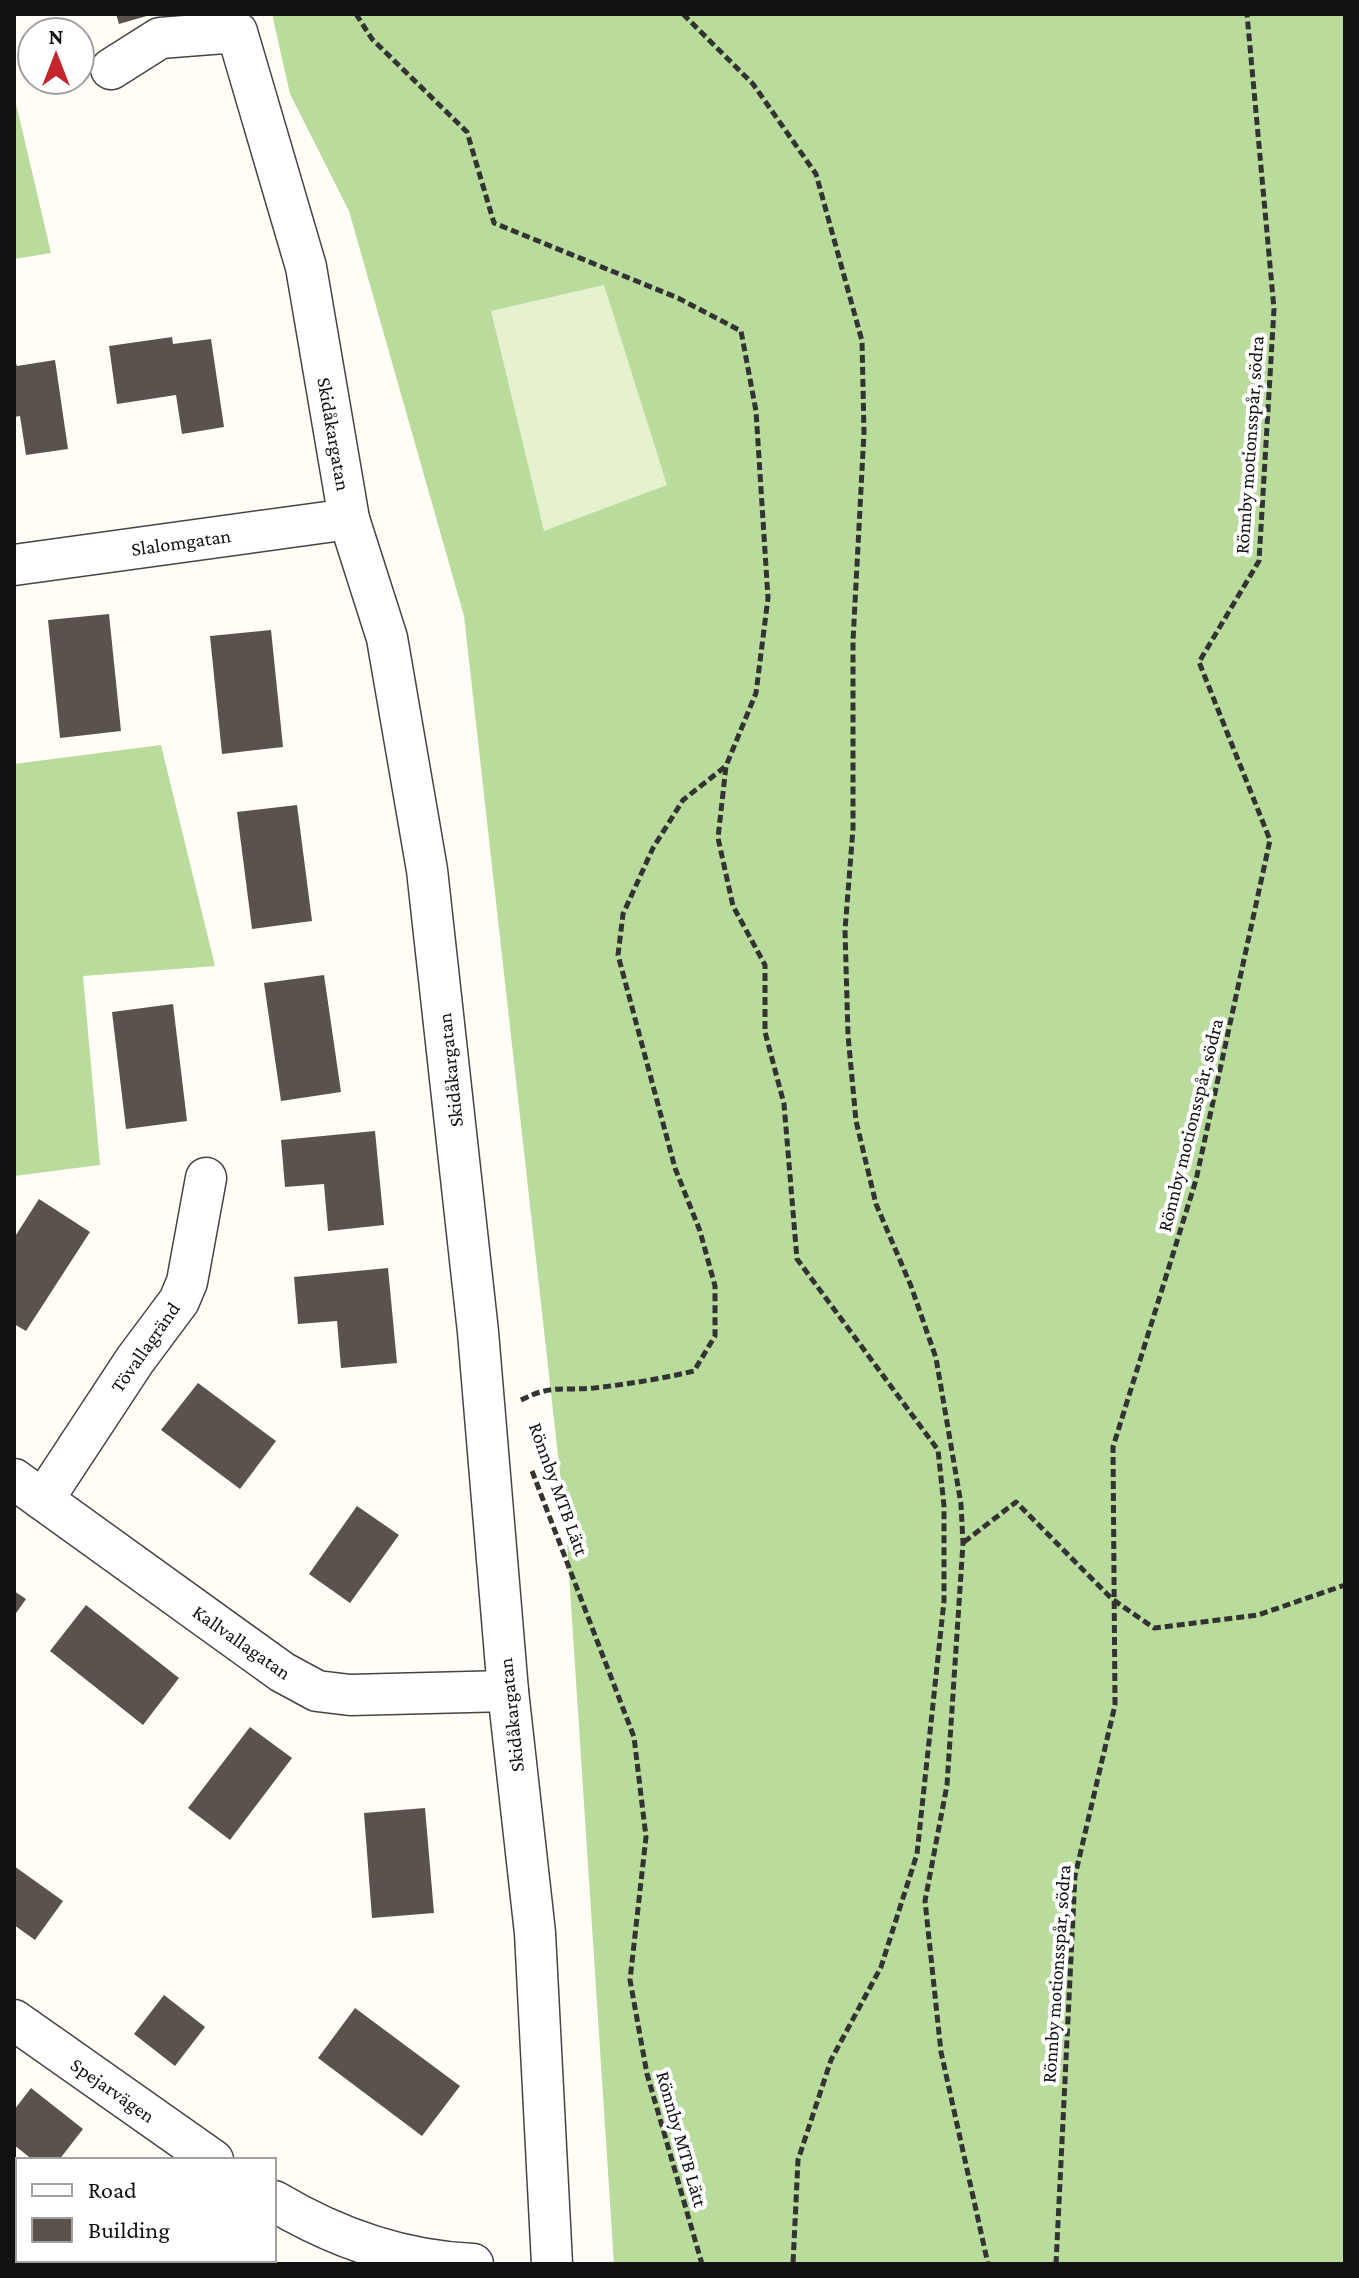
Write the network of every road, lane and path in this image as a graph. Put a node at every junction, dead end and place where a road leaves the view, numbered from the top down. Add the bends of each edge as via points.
1 (356, 14) edge
2 (683, 14) edge
3 (1247, 14) edge
4 (111, 69) dead end
5 (349, 519) junction
6 (14, 565) edge
7 (726, 766) junction
8 (206, 1178) dead end
9 (515, 1403) dead end
10 (527, 1460) dead end
11 (28, 1489) edge
12 (963, 1543) junction
13 (1345, 1585) edge
14 (1112, 1599) junction
15 (508, 1691) junction
16 (14, 2020) edge
17 (210, 2158) edge
18 (276, 2202) edge
19 (473, 2264) edge
20 (552, 2264) edge
21 (702, 2264) edge
22 (793, 2264) edge
23 (988, 2264) edge
24 (1056, 2264) edge

1 - 7 path via 372,39 467,132 494,223 666,292 741,331 756,411 768,598 756,693
2 - 12 path via 753,84 816,174 862,341 853,829 845,930 848,1035 856,1121 876,1204 936,1358
3 - 14 path, Rönnby motionsspår, södra via 1274,309 1259,561 1199,662 1270,840 1196,1180 1113,1447
4 - 5 street, Skidåkargatan via 160,38 237,32 306,267
5 - 6 street, Slalomgatan
5 - 15 street, Skidåkargatan via 387,638 427,870 478,1332
7 - 9 path, Rönnby MTB Lätt via 683,800 653,848 623,914 618,955 675,1168 715,1286 715,1336 694,1371 651,1382 544,1389
7 - 22 path via 718,838 733,906 765,965 765,1032 784,1104 797,1259 938,1450 944,1506 944,1601 917,1854 881,1967 831,2060 798,2160
8 - 11 street, Tövallagränd via 179,1301
10 - 21 path, Rönnby MTB Lätt via 634,1737 646,1837 630,1980 647,2074
11 - 15 street, Kallvallagatan via 282,1672 317,1691
12 - 14 path via 1016,1502
12 - 23 path via 947,1785 925,1901 941,2052
13 - 14 path via 1258,1615 1154,1628
14 - 24 path, Rönnby motionsspår, södra via 1115,1705 1075,1876
15 - 20 street, Skidåkargatan via 535,1933
16 - 17 street, Spejarvägen
18 - 19 street via 354,2243

